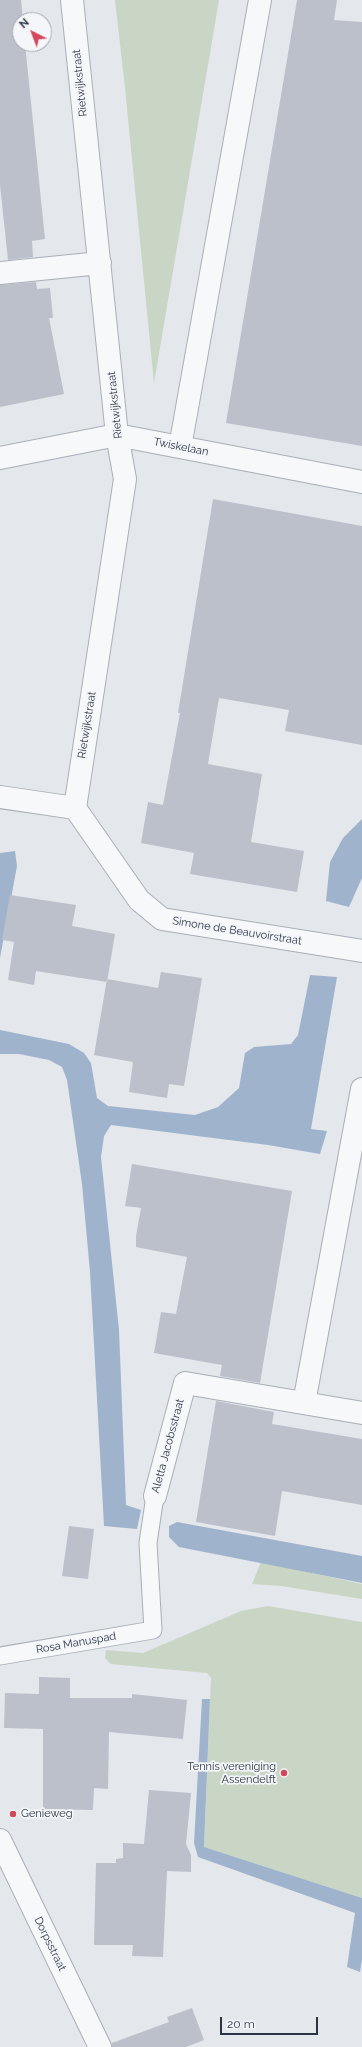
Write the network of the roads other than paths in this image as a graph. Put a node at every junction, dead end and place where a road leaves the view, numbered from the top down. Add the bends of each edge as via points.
1 (72, 0) edge
2 (260, 0) edge
3 (100, 263) junction
4 (0, 273) edge
5 (117, 435) junction
6 (180, 447) junction
7 (0, 458) edge
8 (362, 482) edge
9 (0, 797) edge
10 (75, 808) junction
11 (362, 951) edge
12 (361, 1099) edge
13 (304, 1403) junction
14 (362, 1413) edge
15 (155, 1496) joint
16 (153, 1630) joint
17 (0, 1656) edge
18 (0, 1840) edge
19 (100, 2047) edge

1 - 3 street, Rietwijkstraat
2 - 6 street
3 - 4 street
3 - 5 street, Rietwijkstraat
5 - 6 street, Twiskelaan
5 - 7 street, Twiskelaan
5 - 10 street, Rietwijkstraat via 125,479
6 - 8 street, Twiskelaan
9 - 10 street
10 - 11 street, Simone de Beauvoirstraat via 139,900 162,919
12 - 13 street
13 - 14 street, Aletta Jacobsstraat
13 - 15 street, Aletta Jacobsstraat via 185,1383
15 - 16 lane, Aletta Jacobsstraat via 148,1543
16 - 17 lane, Rosa Manuspad
18 - 19 street, Dorpsstraat

